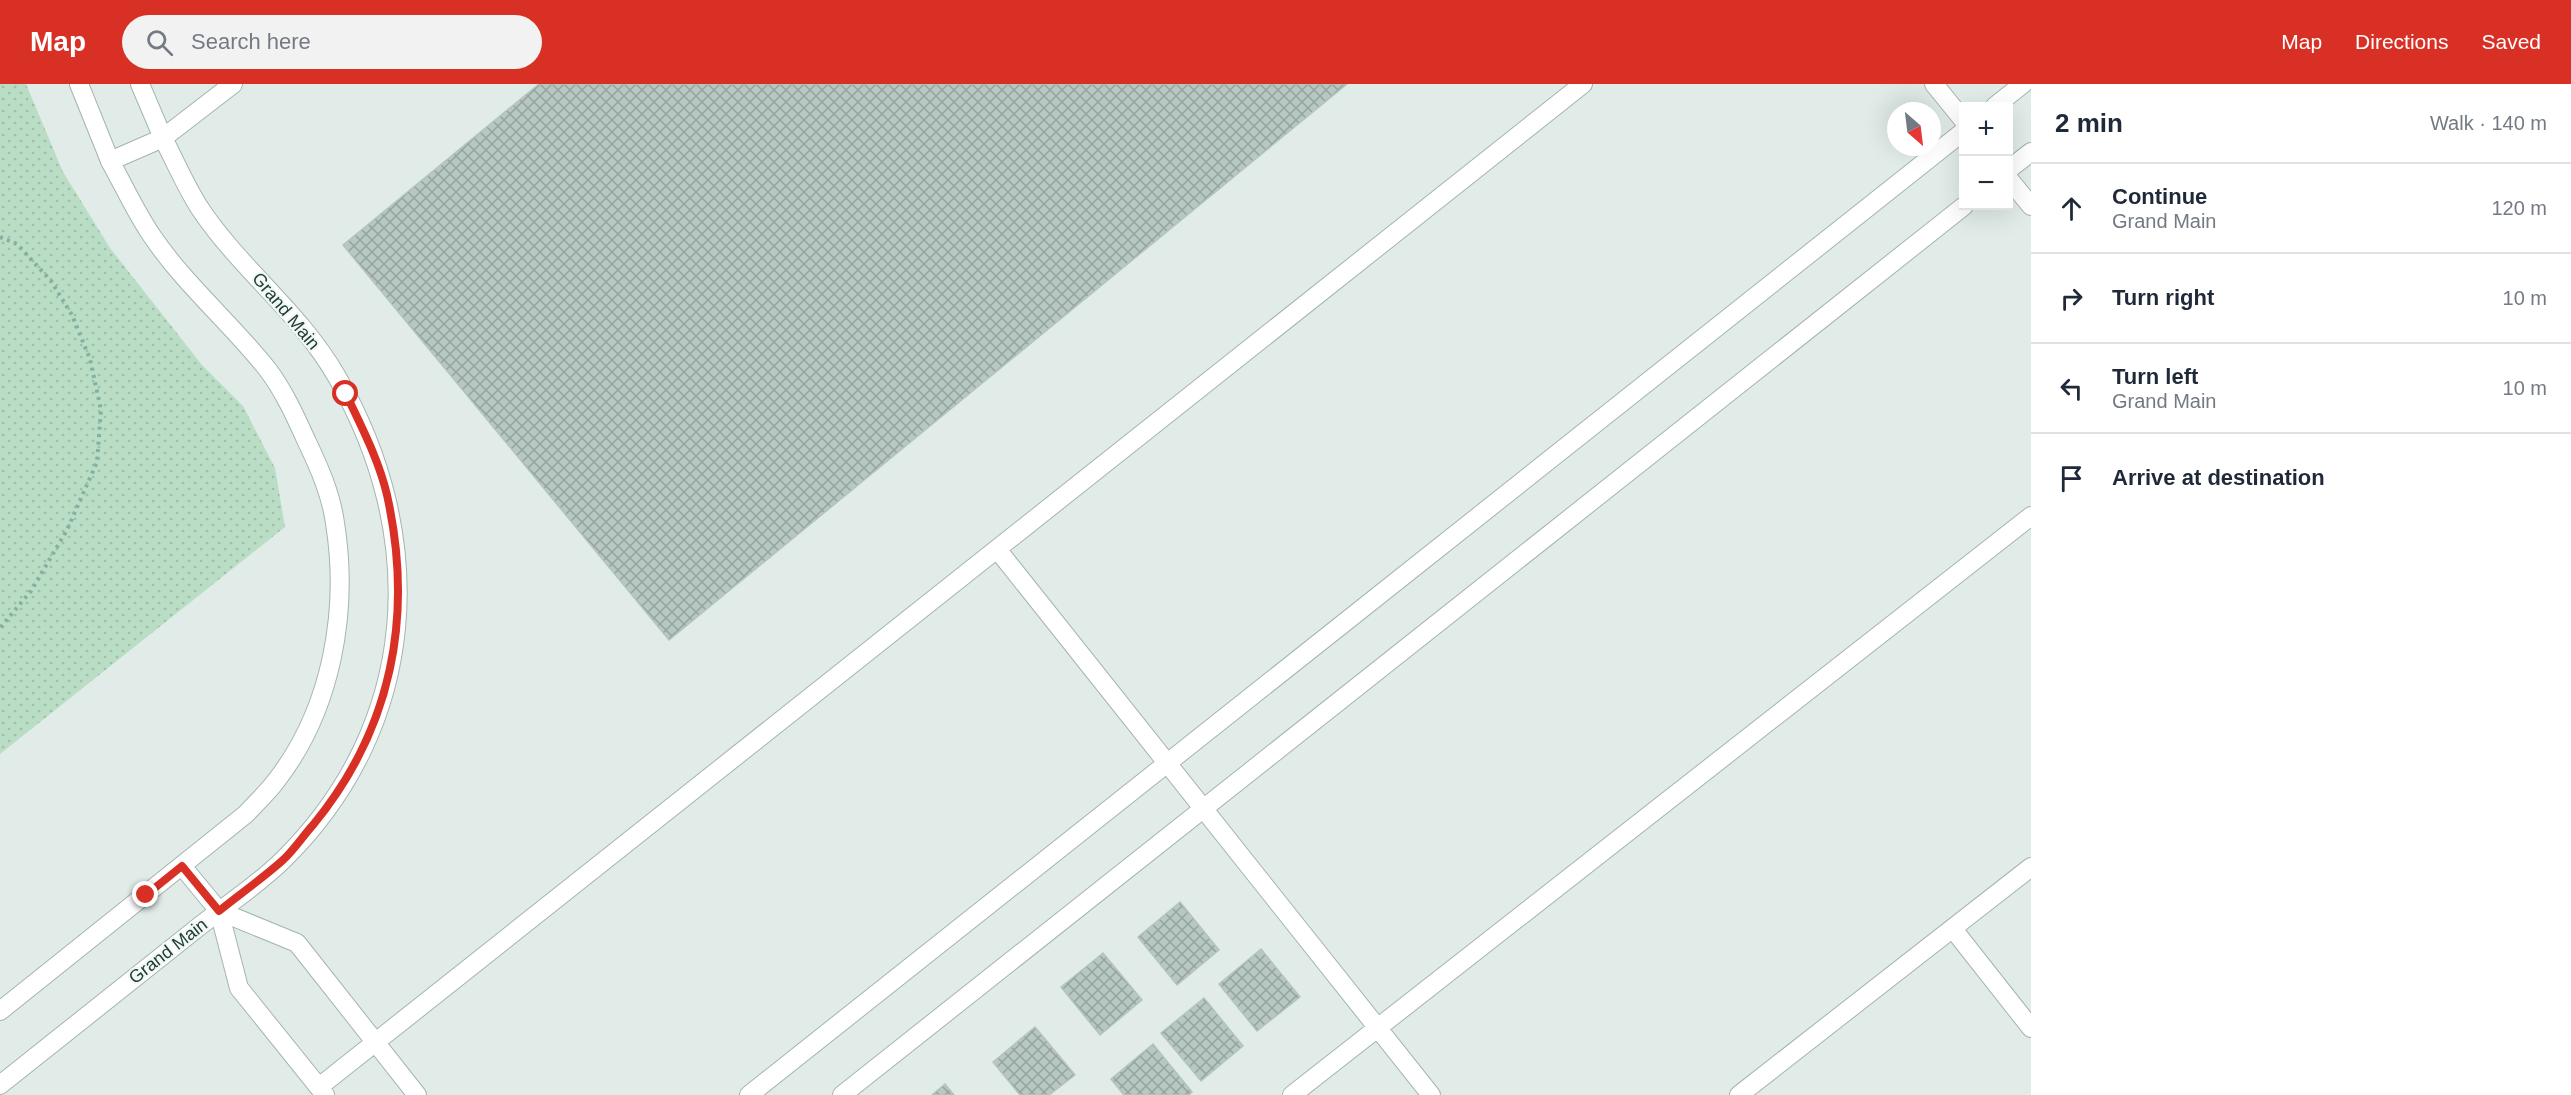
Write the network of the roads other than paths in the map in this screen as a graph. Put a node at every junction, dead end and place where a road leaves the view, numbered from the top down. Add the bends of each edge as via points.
1 (79, 84) edge
2 (140, 84) edge
3 (233, 84) edge
4 (1583, 84) edge
5 (1934, 84) edge
6 (2022, 84) edge
7 (2000, 102) edge
8 (1959, 115) edge
9 (1959, 136) edge
10 (163, 138) junction
11 (2031, 152) edge
12 (110, 161) junction
13 (2013, 166) edge
14 (2013, 184) edge
15 (2031, 206) edge
16 (1959, 210) edge
17 (2031, 516) edge
18 (997, 549) junction
19 (1167, 763) junction
20 (1204, 808) junction
21 (182, 866) junction
22 (2031, 867) edge
23 (219, 911) junction
24 (1953, 929) junction
25 (0, 1011) edge
26 (1378, 1028) junction
27 (2031, 1028) edge
28 (375, 1042) junction
29 (0, 1084) edge
30 (322, 1091) edge
31 (1752, 1091) edge
32 (417, 1095) edge
33 (748, 1095) edge
34 (842, 1095) edge
35 (1293, 1095) edge
36 (1431, 1095) edge

1 - 12 street
2 - 10 street, Grand Main
3 - 10 street
4 - 18 street
5 - 8 street
6 - 7 street
9 - 19 street
10 - 12 street
10 - 23 street, Grand Main via 199,207 305,329 338,378 370,443 387,494 397,559 398,617 390,678 369,737 333,801 284,859
11 - 13 street
12 - 21 street via 152,236 268,371 296,418 322,475 335,521 340,571 338,622 329,675 305,734 277,780 246,814
14 - 15 street
16 - 20 street
17 - 26 street
18 - 19 street
18 - 28 street
19 - 20 street
19 - 33 street
20 - 26 street
20 - 34 street
21 - 23 street
21 - 25 street
22 - 24 street
23 - 28 street via 297,943
23 - 29 street, Grand Main
23 - 30 street via 239,988
24 - 27 street
24 - 31 street
26 - 35 street
26 - 36 street
28 - 30 street
28 - 32 street

